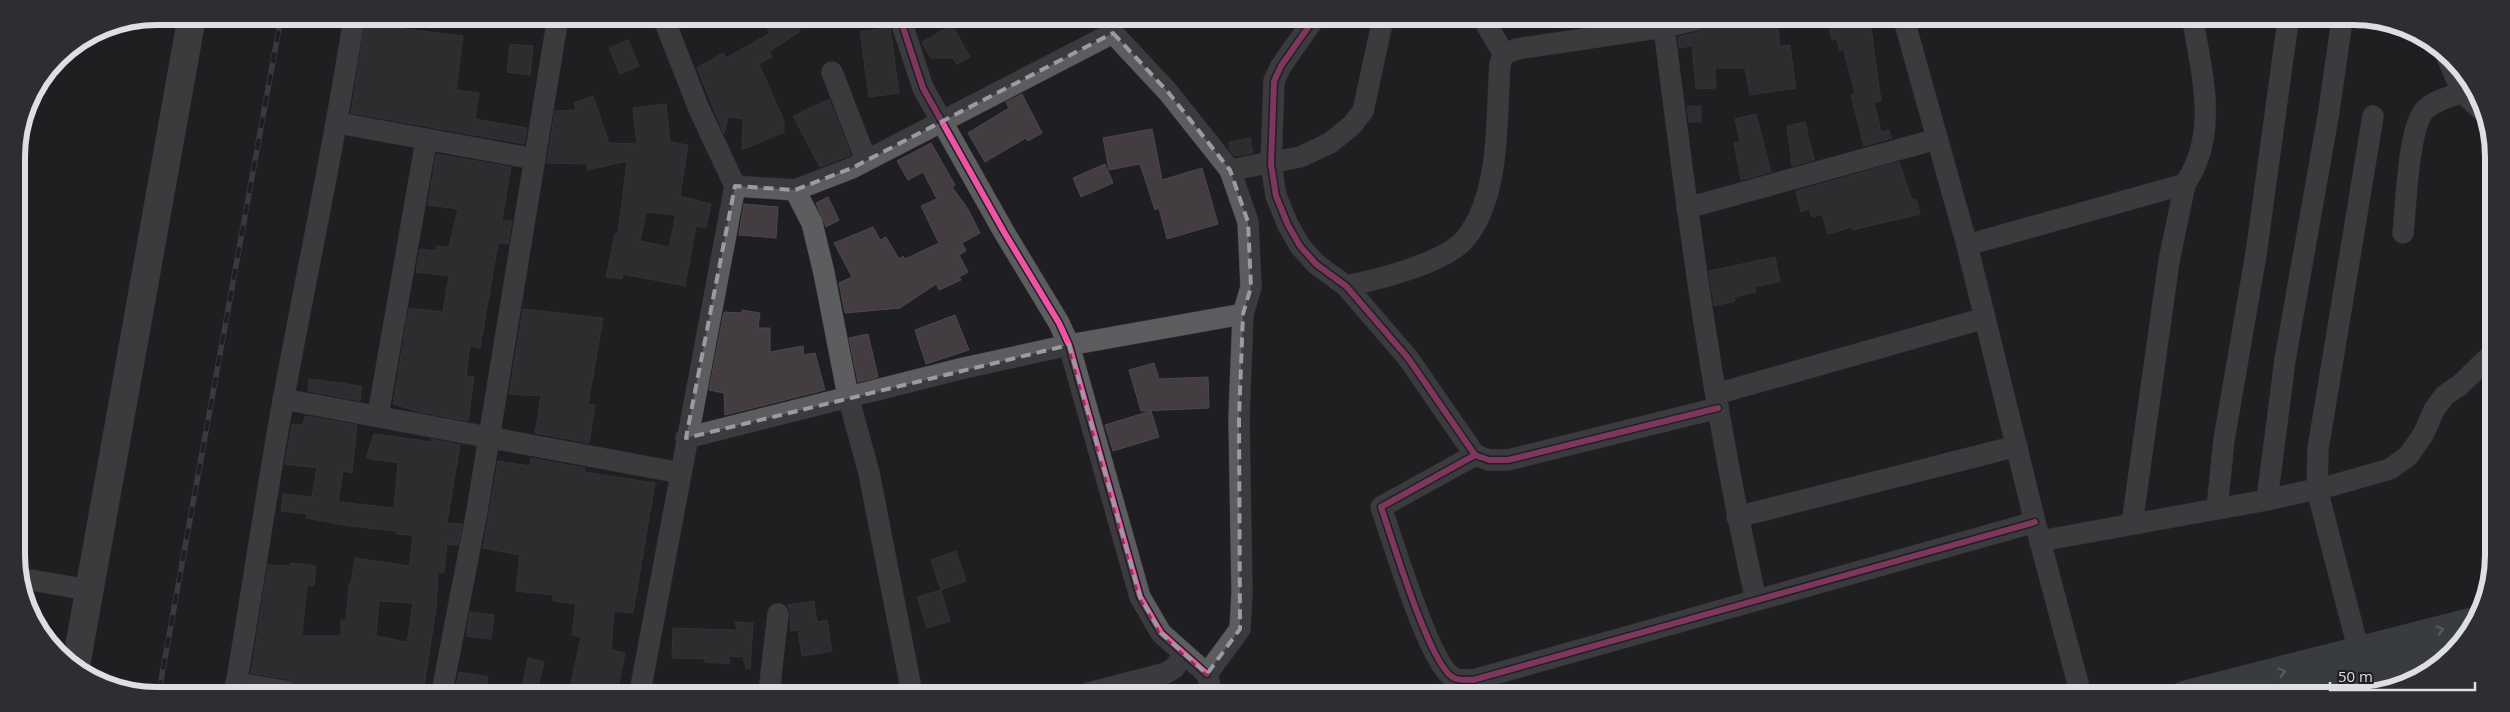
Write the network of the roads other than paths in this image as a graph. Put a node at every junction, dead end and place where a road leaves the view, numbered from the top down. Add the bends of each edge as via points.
1 (190, 25) edge
2 (353, 25) edge
3 (557, 25) edge
4 (666, 25) edge
5 (902, 25) edge
6 (1310, 25) edge
7 (1382, 25) edge
8 (1487, 25) edge
9 (1673, 25) edge
10 (1905, 25) edge
11 (2194, 25) edge
12 (2287, 25) edge
13 (2341, 25) edge
14 (1110, 26) edge
15 (1664, 27) junction
16 (1504, 54) junction
17 (832, 72) dead end
18 (2453, 72) edge
19 (2462, 92) junction
20 (2472, 102) edge
21 (2373, 116) dead end
22 (943, 121) junction
23 (338, 123) junction
24 (1937, 139) junction
25 (426, 141) junction
26 (535, 159) junction
27 (866, 160) junction
28 (1271, 164) junction
29 (1230, 170) junction
30 (2184, 184) junction
31 (735, 186) junction
32 (795, 190) junction
33 (1687, 208) junction
34 (2403, 233) dead end
35 (1968, 245) junction
36 (1346, 286) junction
37 (1243, 314) junction
38 (1985, 318) junction
39 (1069, 345) junction
40 (2485, 361) edge
41 (2485, 375) edge
42 (2460, 385) junction
43 (848, 396) junction
44 (283, 399) junction
45 (1717, 401) junction
46 (378, 415) junction
47 (489, 437) junction
48 (686, 438) junction
49 (2017, 446) junction
50 (1475, 454) junction
51 (681, 473) junction
52 (2317, 489) junction
53 (2266, 500) junction
54 (2217, 509) junction
55 (1737, 518) junction
56 (2132, 524) junction
57 (2038, 531) junction
58 (28, 580) edge
59 (89, 590) junction
60 (1756, 600) junction
61 (778, 614) dead end
62 (2466, 623) edge
63 (2358, 652) junction
64 (2440, 654) edge
65 (1184, 655) junction
66 (77, 660) edge
67 (1210, 684) edge
68 (1459, 686) edge
69 (235, 687) edge
70 (443, 687) edge
71 (641, 687) edge
72 (771, 687) edge
73 (911, 687) edge
74 (1112, 687) edge
75 (2079, 687) edge
76 (2225, 687) edge
77 (2312, 687) edge

1 - 59 street
2 - 23 street
3 - 26 street
4 - 31 street via 699,109
5 - 22 street via 922,88
6 - 28 street via 1274,81
7 - 28 street via 1363,111 1352,125 1330,143 1300,157
8 - 16 street
9 - 15 street
10 - 24 street
11 - 30 street via 2206,98 2203,142 2195,169
12 - 54 street via 2256,254 2224,440
13 - 53 street via 2285,360
14 - 22 street
14 - 29 street
15 - 16 street
15 - 33 street
16 - 36 street via 1500,64 1492,173 1482,212 1465,240 1418,266
17 - 27 street
18 - 19 street
19 - 20 street
19 - 34 street via 2437,102 2424,111 2421,118 2411,157
21 - 52 street via 2318,449
22 - 27 street
22 - 39 street
23 - 25 street
23 - 44 street
24 - 33 street
24 - 35 street
25 - 26 street
25 - 46 street
26 - 47 street
27 - 32 street
28 - 29 street
28 - 36 street via 1276,196 1296,239 1316,264
29 - 37 street via 1248,222 1251,287
30 - 35 street
30 - 56 street via 2169,261
31 - 32 street
31 - 48 street
32 - 43 street via 812,223
33 - 45 street
35 - 38 street
36 - 50 street via 1408,358
37 - 39 street
37 - 67 street via 1239,418 1240,629
38 - 45 street
38 - 49 street
39 - 43 street
39 - 65 street via 1140,597 1161,633
40 - 42 street
41 - 42 street
42 - 52 street via 2434,410 2423,435 2408,456 2390,469
43 - 48 street
43 - 73 street via 869,474
44 - 46 street
44 - 69 street
45 - 50 street via 1508,460 1489,460
45 - 55 street
46 - 47 street
47 - 51 street
47 - 70 street
48 - 51 street
49 - 55 street
49 - 57 street
50 - 68 street via 1381,507 1430,646 1442,668
51 - 71 street
52 - 53 street
52 - 63 street
53 - 54 street
54 - 56 street
55 - 60 street
56 - 57 street
57 - 60 street
57 - 75 street
58 - 59 street
59 - 66 street
60 - 68 street
61 - 72 street
63 -> 62 main road
76 -> 63 main road
64 - 77 main road
65 - 67 street
65 - 74 street via 1166,673

